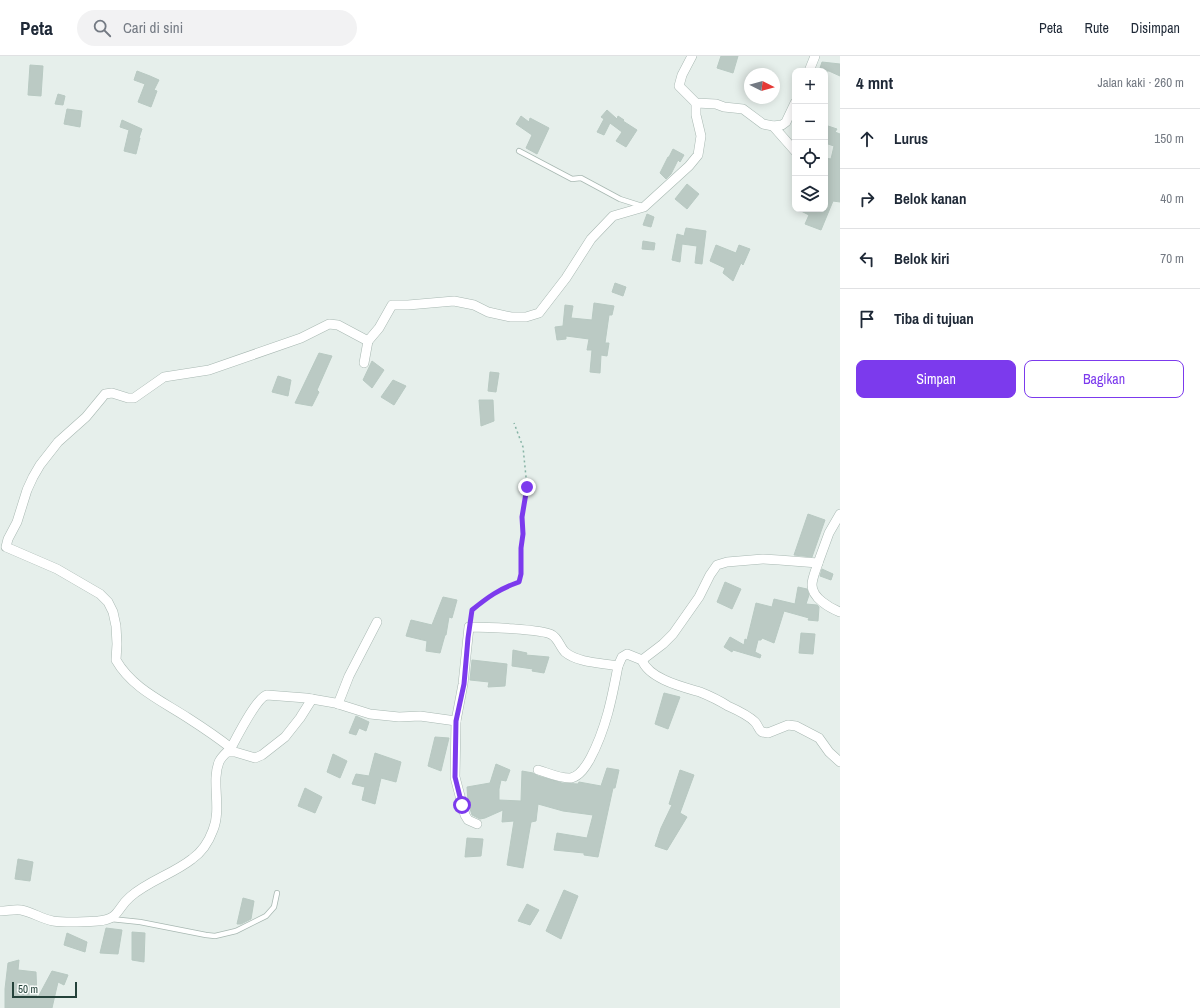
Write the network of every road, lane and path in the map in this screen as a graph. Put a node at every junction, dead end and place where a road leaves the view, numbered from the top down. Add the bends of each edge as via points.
1 (692, 56) edge
2 (814, 56) edge
3 (810, 68) edge
4 (696, 103) junction
5 (795, 104) edge
6 (774, 126) junction
7 (792, 148) edge
8 (520, 151) dead end
9 (644, 207) junction
10 (368, 340) junction
11 (364, 363) dead end
12 (514, 423) dead end
13 (840, 514) edge
14 (3, 547) edge
15 (818, 563) junction
16 (840, 612) edge
17 (377, 622) dead end
18 (470, 627) junction
19 (642, 660) junction
20 (618, 666) junction
21 (312, 699) junction
22 (338, 704) junction
23 (456, 721) junction
24 (229, 750) junction
25 (840, 762) edge
26 (538, 770) dead end
27 (477, 824) dead end
28 (277, 893) dead end
29 (0, 911) edge
30 (111, 919) junction

1 - 4 street via 679,86
2 - 3 street
4 - 6 street via 743,109 763,124
4 - 9 street via 701,136 698,155
5 - 6 street via 786,122
6 - 7 street
8 - 9 lane via 572,179 581,178 620,199
9 - 10 street via 613,216 591,239 539,313 526,317 511,317 454,301 392,305 379,328
10 - 11 street
10 - 14 street via 338,325 329,324 301,338 209,370 164,377 134,398 105,394 86,417 58,442 40,465
12 - 18 path via 523,447 527,487 522,517 521,574 519,582 503,588 472,610
13 - 15 street via 829,533
14 - 24 street via 57,568 100,594 113,612 117,638 116,660 127,674 143,690 198,725
15 - 16 street via 812,582 813,588 822,602
15 - 19 street via 763,559 717,565 699,597 673,634
17 - 22 street
18 - 20 street via 549,633 571,656
18 - 23 street via 464,684
19 - 20 street via 625,654
19 - 25 street via 652,673 727,705 751,719 762,732 768,733 790,725 798,726 819,738
20 - 26 street via 607,720 599,742 580,774 570,778
21 - 22 street
21 - 24 street via 289,733 262,756 255,758
21 - 24 street via 283,695 263,696
22 - 23 street via 370,714 399,718 420,716
23 - 27 street via 455,777 465,815 468,820
24 - 30 street via 220,760 217,772 218,810 208,843 192,859 130,897
28 - 30 lane via 274,907 266,916 236,931 215,936
29 - 30 street via 20,910 52,921

